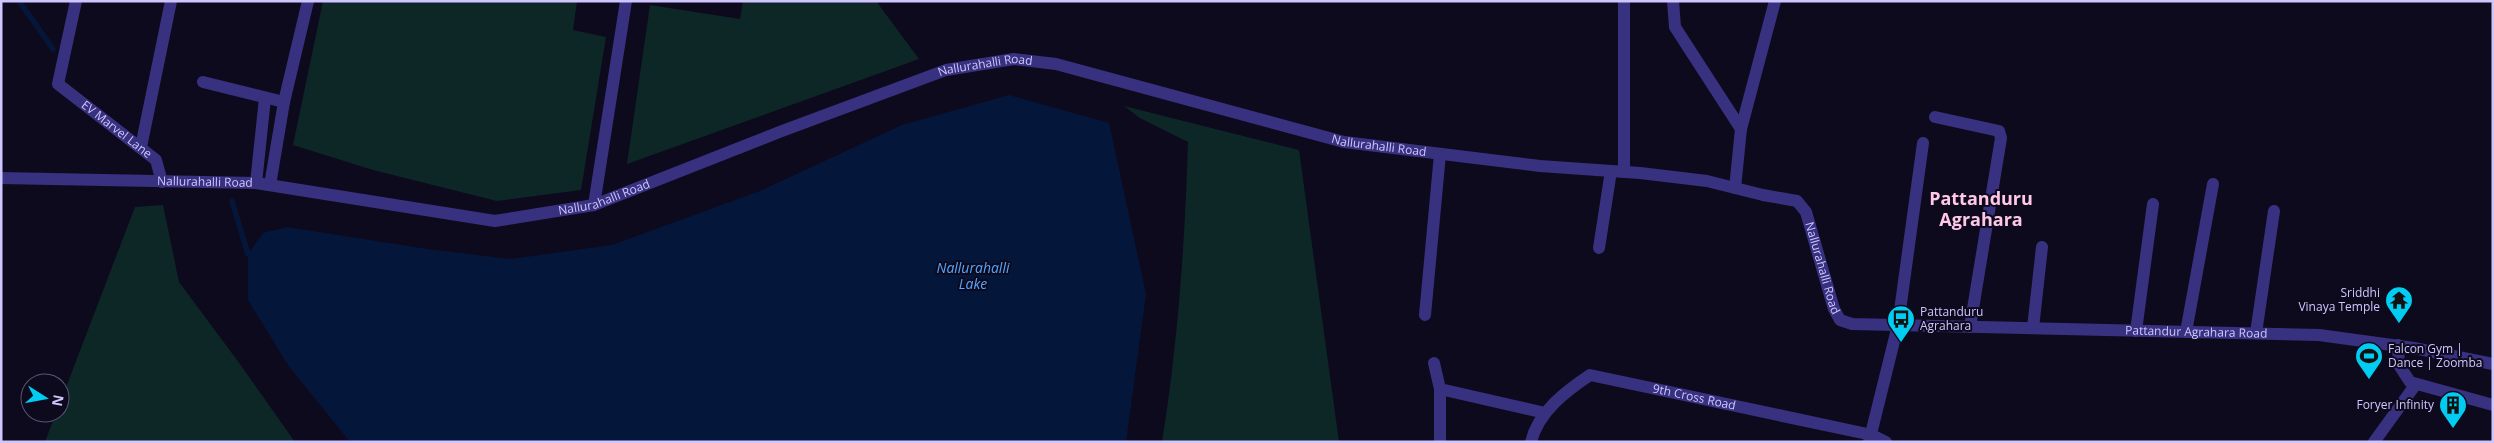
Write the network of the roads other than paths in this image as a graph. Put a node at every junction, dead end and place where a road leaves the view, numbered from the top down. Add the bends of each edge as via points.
1 (76, 1) edge
2 (171, 1) edge
3 (308, 1) edge
4 (626, 1) edge
5 (1624, 1) edge
6 (1673, 1) edge
7 (1776, 1) edge
8 (203, 82) dead end
9 (265, 98) junction
10 (284, 102) junction
11 (1935, 117) dead end
12 (1741, 128) junction
13 (1923, 143) dead end
14 (141, 147) junction
15 (1440, 154) junction
16 (1618, 172) junction
17 (1, 178) edge
18 (162, 182) junction
19 (256, 182) junction
20 (2213, 184) dead end
21 (270, 185) junction
22 (1735, 188) junction
23 (2153, 204) dead end
24 (594, 205) junction
25 (2274, 211) dead end
26 (2042, 247) dead end
27 (1599, 248) dead end
28 (1425, 316) dead end
29 (1898, 325) junction
30 (1970, 327) junction
31 (2033, 328) junction
32 (2136, 331) junction
33 (2186, 332) junction
34 (2256, 333) junction
35 (2398, 345) junction
36 (1434, 363) dead end
37 (2493, 364) edge
38 (2416, 384) junction
39 (1440, 389) junction
40 (2493, 405) edge
41 (1545, 413) junction
42 (1871, 438) edge
43 (1440, 442) edge
44 (1531, 442) edge
45 (1886, 442) edge
46 (2374, 442) edge

1 - 14 street, EV Marvel Lane via 58,84
2 - 14 street
3 - 10 street
4 - 24 street
5 - 16 street
6 - 12 street via 1675,27
7 - 12 street
8 - 9 street
9 - 10 street
9 - 19 street
10 - 21 street
11 - 30 street via 1999,131 2001,138
12 - 22 street
13 - 29 street
14 - 18 street, EV Marvel Lane via 156,160
15 - 16 street, Nallurahalli Road
15 - 24 street, Nallurahalli Road via 1344,142 1056,64 1014,59 946,70
15 - 28 street
16 - 22 street, Nallurahalli Road via 1707,181
16 - 27 street
17 - 18 street, Nallurahalli Road
18 - 19 street, Nallurahalli Road
19 - 21 street, Nallurahalli Road
20 - 33 street
21 - 24 street, Nallurahalli Road via 495,221
22 - 29 street, Nallurahalli Road via 1797,201 1806,212 1840,320 1852,324
23 - 32 street
25 - 34 street
26 - 31 street
29 - 30 street, Pattandur Agrahara Road
29 - 42 street
30 - 31 street, Pattandur Agrahara Road
31 - 32 street, Pattandur Agrahara Road
32 - 33 street, Pattandur Agrahara Road
33 - 34 street, Pattandur Agrahara Road
34 - 35 street, Pattandur Agrahara Road via 2319,335
35 - 37 street, Pattandur Agrahara Road
35 - 38 street via 2399,366 2410,382
36 - 39 street
38 - 40 street
38 - 46 street
39 - 41 street
39 - 43 street
41 - 42 street, 9th Cross Road via 1573,386 1590,375
41 - 44 street, 9th Cross Road
42 - 45 street, 9th Cross Road

